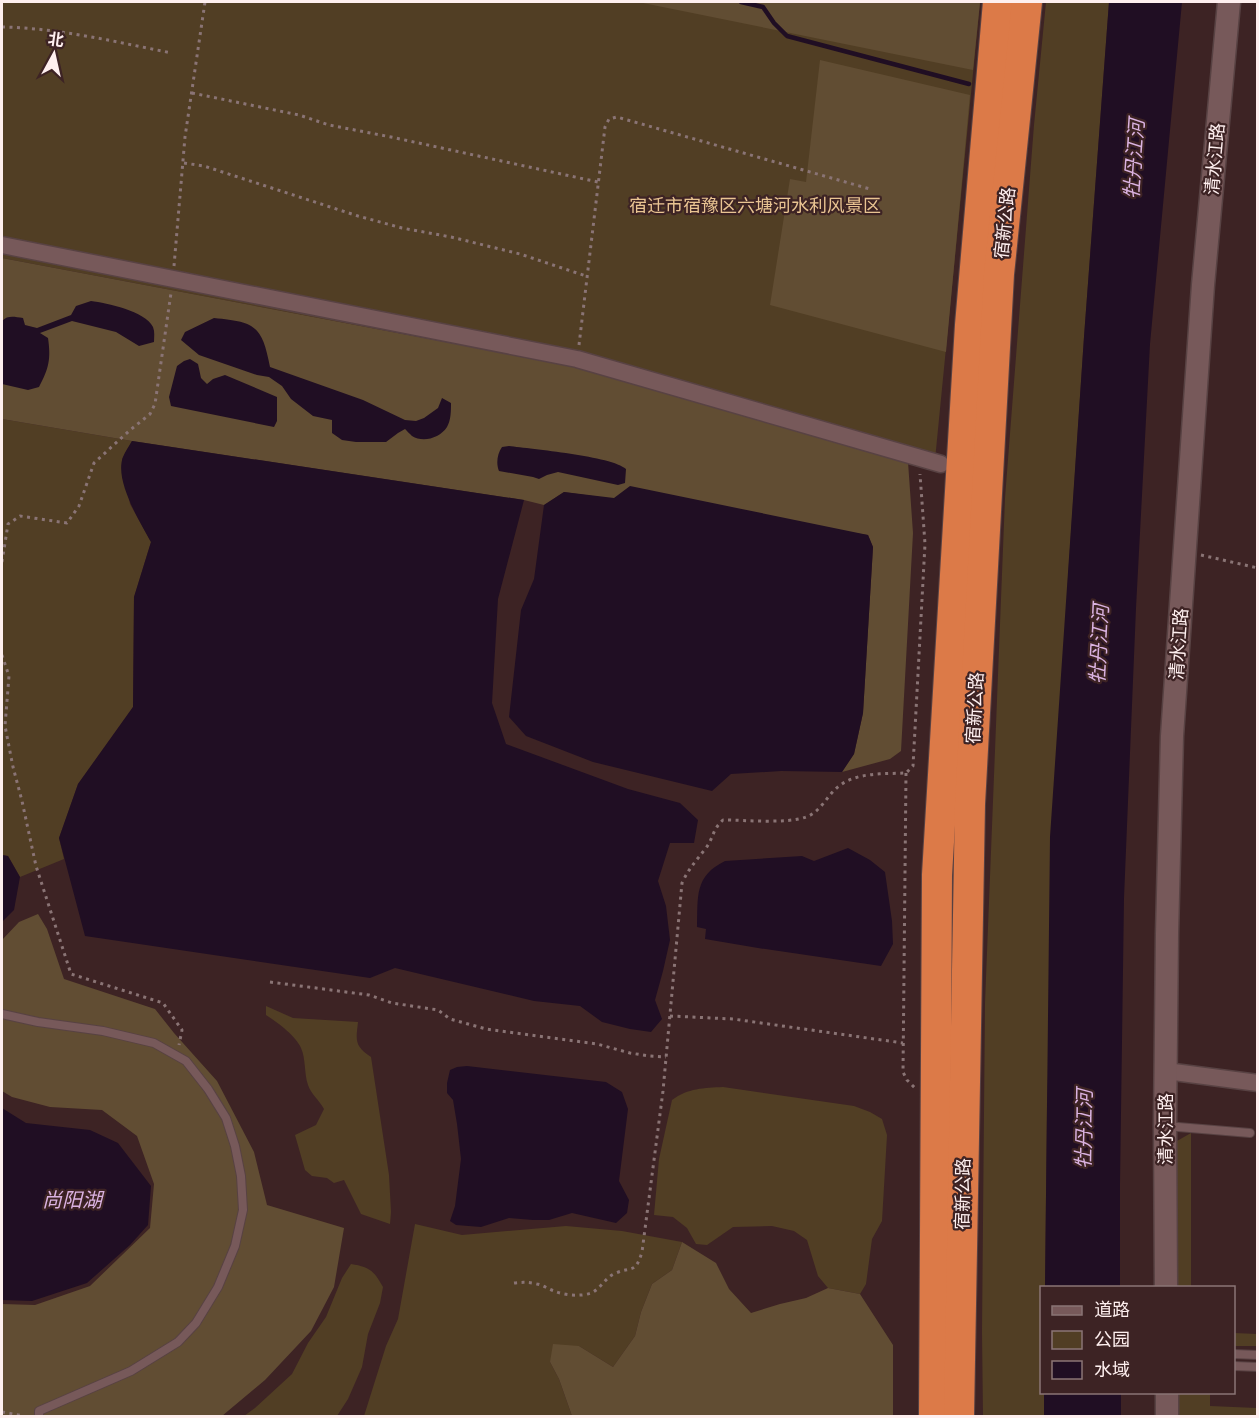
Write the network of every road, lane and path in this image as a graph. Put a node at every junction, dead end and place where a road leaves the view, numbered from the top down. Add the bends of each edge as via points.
1 (205, 2) edge
2 (998, 2) edge
3 (1027, 2) edge
4 (1229, 2) edge
5 (2, 27) edge
6 (172, 52) dead end
7 (192, 93) junction
8 (184, 163) junction
9 (598, 182) junction
10 (870, 189) dead end
11 (2, 245) edge
12 (586, 276) junction
13 (173, 278) junction
14 (577, 359) junction
15 (919, 458) junction
16 (941, 464) dead end
17 (1185, 551) junction
18 (2, 562) edge
19 (1257, 568) edge
20 (2, 655) edge
21 (906, 773) junction
22 (270, 982) dead end
23 (2, 1014) edge
24 (670, 1016) junction
25 (903, 1043) junction
26 (177, 1056) junction
27 (667, 1057) junction
28 (1166, 1071) junction
29 (1257, 1083) edge
30 (924, 1094) dead end
31 (1165, 1126) junction
32 (1250, 1132) dead end
33 (514, 1283) dead end
34 (1166, 1286) edge
35 (1235, 1354) edge
36 (1257, 1355) edge
37 (1235, 1366) edge
38 (1257, 1367) edge
39 (1167, 1394) edge
40 (2, 1412) edge
41 (24, 1416) edge
42 (39, 1416) edge
43 (934, 1416) edge
44 (959, 1416) edge
45 (1167, 1416) edge

1 - 7 path
2 - 43 highway, 宿新公路 via 970,325 938,875
3 - 44 highway, 宿新公路 via 999,274 970,804
4 - 17 street, 清水江路 via 1203,285
5 - 6 path via 50,30
7 - 8 path
7 - 9 path
8 - 12 path via 358,216 520,254
8 - 13 path
9 - 10 path via 605,127 609,119 617,117
9 - 12 path
11 - 13 street
12 - 14 path
13 - 14 street
13 - 18 path via 155,404 150,414 94,463 80,506 67,523 20,516 8,524
14 - 15 street
15 - 16 street
15 - 21 path via 925,544 913,766
17 - 19 path
17 - 28 street, 清水江路 via 1172,736
20 - 26 path via 9,676 5,726 13,767 36,866 71,974 163,1004 182,1030
21 - 24 path via 856,777 839,786 807,817 723,820 715,827 708,846 687,870 682,883
21 - 25 path
22 - 27 path via 369,995 438,1010 450,1019 486,1029
23 - 26 lane via 154,1043
24 - 25 path via 733,1019
24 - 27 path
25 - 30 path via 903,1072
26 - 42 lane via 186,1061 208,1089 226,1118 235,1146 243,1210 235,1246 218,1287 196,1323 178,1342 131,1371 39,1411
27 - 33 path via 639,1263 633,1269 609,1276 592,1293 583,1295 556,1292 528,1282
28 - 29 street
28 - 31 street, 清水江路
31 - 32 lane
31 - 34 street, 清水江路
35 - 36 lane
37 - 38 lane
39 - 45 street
40 - 41 path

